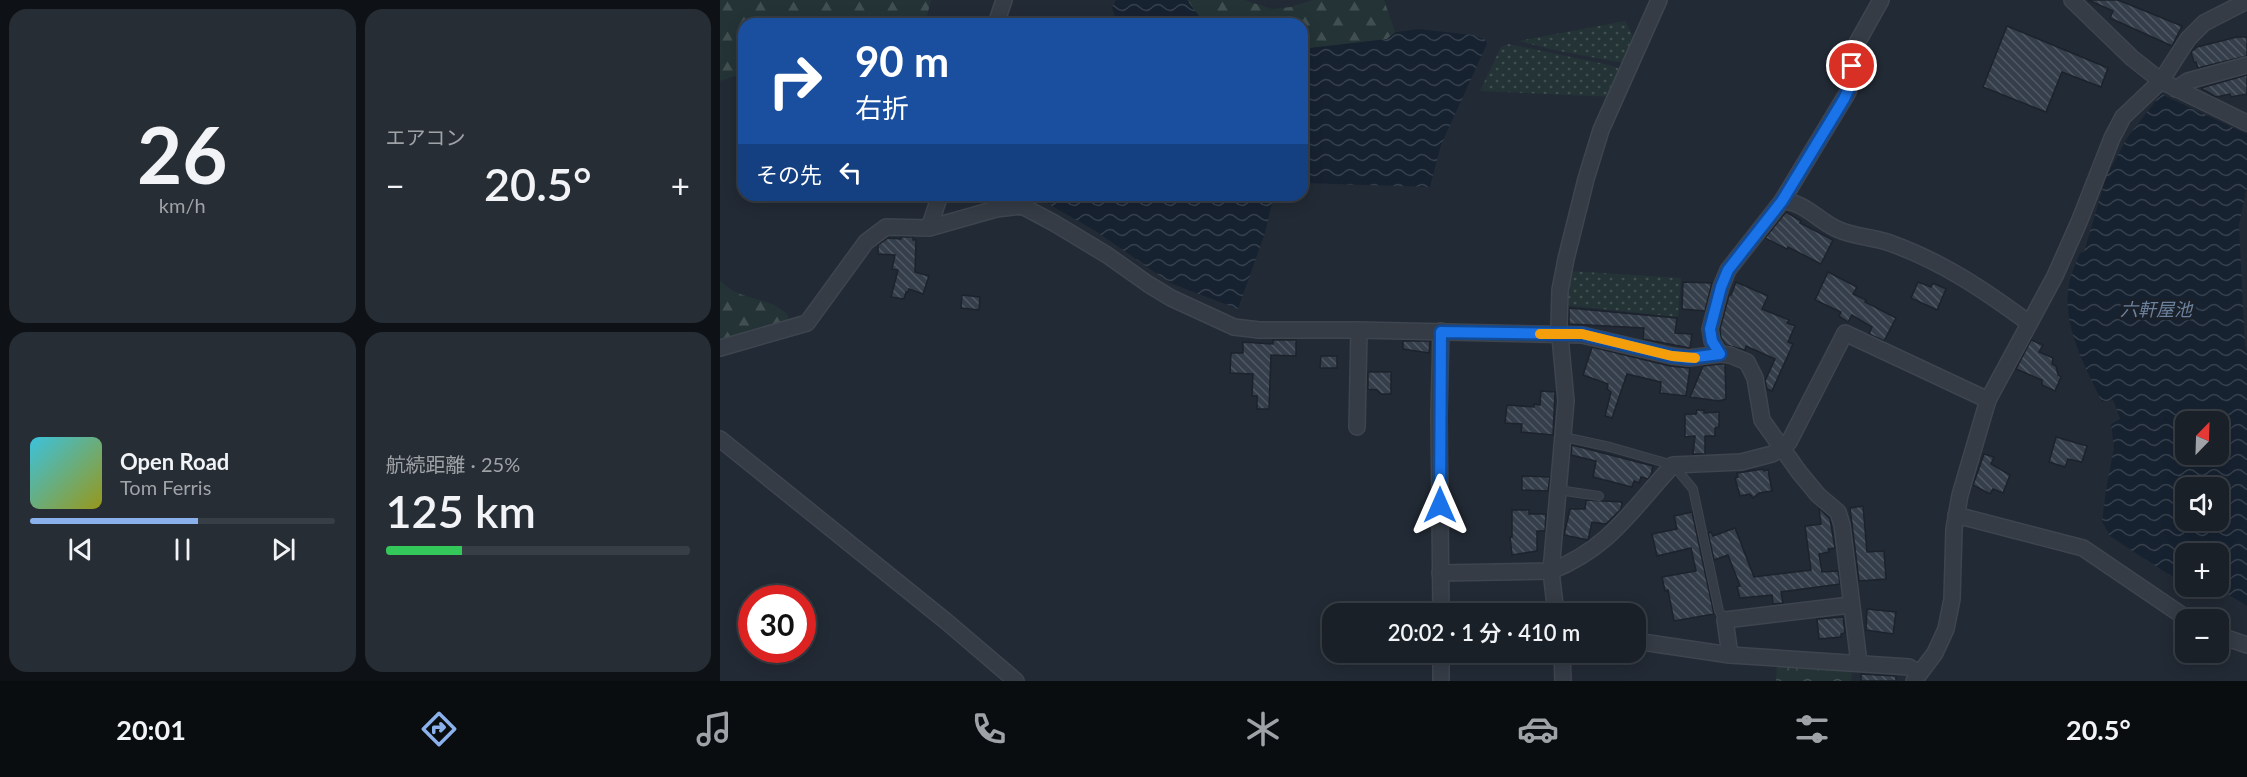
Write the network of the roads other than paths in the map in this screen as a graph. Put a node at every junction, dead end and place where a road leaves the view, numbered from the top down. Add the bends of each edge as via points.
1 (1004, 0) edge
2 (1659, 0) edge
3 (1881, 0) edge
4 (2072, 0) edge
5 (2247, 1) edge
6 (998, 18) edge
7 (2247, 65) edge
8 (2161, 81) junction
9 (2176, 89) junction
10 (2247, 123) edge
11 (938, 201) edge
12 (1782, 201) junction
13 (929, 228) junction
14 (2029, 322) junction
15 (1359, 330) junction
16 (1441, 332) junction
17 (1561, 336) junction
18 (720, 348) edge
19 (1720, 354) junction
20 (1988, 400) junction
21 (1357, 427) dead end
22 (1564, 436) junction
23 (720, 439) edge
24 (1782, 448) junction
25 (1673, 465) junction
26 (1558, 490) junction
27 (1599, 496) dead end
28 (1956, 515) junction
29 (1551, 571) junction
30 (1440, 573) junction
31 (1441, 603) edge
32 (1555, 603) edge
33 (1850, 604) junction
34 (2175, 610) edge
35 (1725, 620) junction
36 (2229, 639) edge
37 (1646, 643) edge
38 (2247, 645) edge
39 (1730, 655) junction
40 (1441, 663) edge
41 (1563, 663) edge
42 (1859, 663) junction
43 (1917, 677) edge
44 (1016, 681) edge
45 (1441, 681) edge
46 (1563, 681) edge

1 - 6 street
2 - 17 street via 1601,130 1586,179 1560,290
3 - 12 street via 1852,52 1848,92
4 - 8 street
5 - 8 street via 2204,23 2188,39
7 - 9 street via 2188,81
8 - 9 street
8 - 14 street via 2122,117 2055,276
9 - 10 street
11 - 13 street
12 - 14 street via 1792,201 1848,234 1889,243 1957,273
12 - 19 street via 1728,270 1721,287 1710,329
13 - 15 street via 996,209 1022,206 1171,298 1234,327
13 - 18 street via 886,227 866,242 807,323
14 - 20 street
15 - 16 street
15 - 21 street
16 - 17 street
16 - 30 street
17 - 19 street via 1582,334 1689,358
17 - 22 street via 1566,401
19 - 24 street via 1747,362 1755,378 1762,420
20 - 24 street via 1845,333 1789,442
20 - 28 street
22 - 25 lane
22 - 26 street
23 - 44 street
24 - 25 street via 1741,462
24 - 33 street via 1818,495 1838,512
25 - 29 street via 1606,540
25 - 35 lane via 1694,489 1719,611
26 - 27 lane
26 - 29 street
28 - 34 street via 2083,548
28 - 43 street via 1952,599 1946,629
29 - 30 street
29 - 32 street
30 - 31 street
33 - 35 street
33 - 42 street
35 - 39 street
36 - 38 street
37 - 39 street
39 - 42 street
40 - 45 street
41 - 46 street
42 - 43 street via 1909,667

